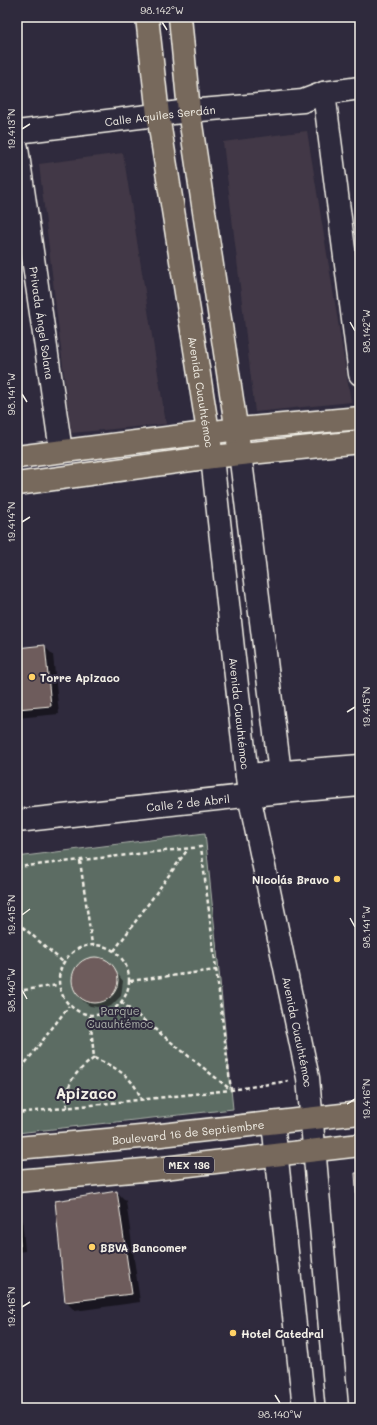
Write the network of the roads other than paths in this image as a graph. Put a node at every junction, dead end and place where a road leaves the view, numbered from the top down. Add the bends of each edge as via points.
1 (147, 17) edge
2 (180, 17) edge
3 (360, 88) edge
4 (325, 99) junction
5 (360, 100) edge
6 (189, 112) junction
7 (158, 115) junction
8 (17, 132) edge
9 (17, 148) edge
10 (360, 374) edge
11 (360, 418) edge
12 (238, 429) junction
13 (209, 432) junction
14 (360, 442) edge
15 (61, 451) junction
16 (240, 454) junction
17 (17, 457) edge
18 (212, 457) junction
19 (17, 484) edge
20 (360, 766) edge
21 (281, 782) junction
22 (248, 785) junction
23 (360, 785) edge
24 (17, 821) edge
25 (360, 1113) edge
26 (311, 1119) junction
27 (273, 1123) junction
28 (360, 1145) edge
29 (17, 1148) edge
30 (314, 1150) junction
31 (277, 1154) junction
32 (17, 1181) edge
33 (304, 1408) edge
34 (337, 1408) edge

1 - 7 main road, Avenida Cuauhtémoc
2 - 6 main road
3 - 4 street, Calle Aquiles Serdán
4 - 5 street, Calle Aquiles Serdán
4 - 6 street, Calle Aquiles Serdán
4 - 10 street
6 - 7 street, Calle Aquiles Serdán
6 - 12 main road
7 - 8 street, Calle Aquiles Serdán
7 - 13 main road, Avenida Cuauhtémoc
9 - 15 street, Privada Ángel Solana
11 - 12 main road
12 - 13 main road
12 - 16 main road
13 - 15 main road
13 - 18 main road, Avenida Cuauhtémoc
14 - 16 main road
15 - 17 main road
16 - 18 main road
16 - 21 street
18 - 19 main road
18 - 22 street, Avenida Cuauhtémoc
20 - 21 street, Calle 2 de Abril
21 - 22 street, Calle 2 de Abril
21 - 23 street, Calle 2 de Abril
22 - 24 street, Calle 2 de Abril
22 - 26 street, Avenida Cuauhtémoc via 308,1078
25 - 26 main road, Boulevard 16 de Septiembre
26 - 27 main road, Boulevard 16 de Septiembre
26 - 30 street, Avenida Cuauhtémoc
27 - 29 main road, Boulevard 16 de Septiembre
27 - 31 street
28 - 30 main road, MEX 136
30 - 31 main road, MEX 136
30 - 34 street, Avenida Cuauhtémoc
31 - 32 main road, MEX 136 via 155,1169
31 - 33 street

